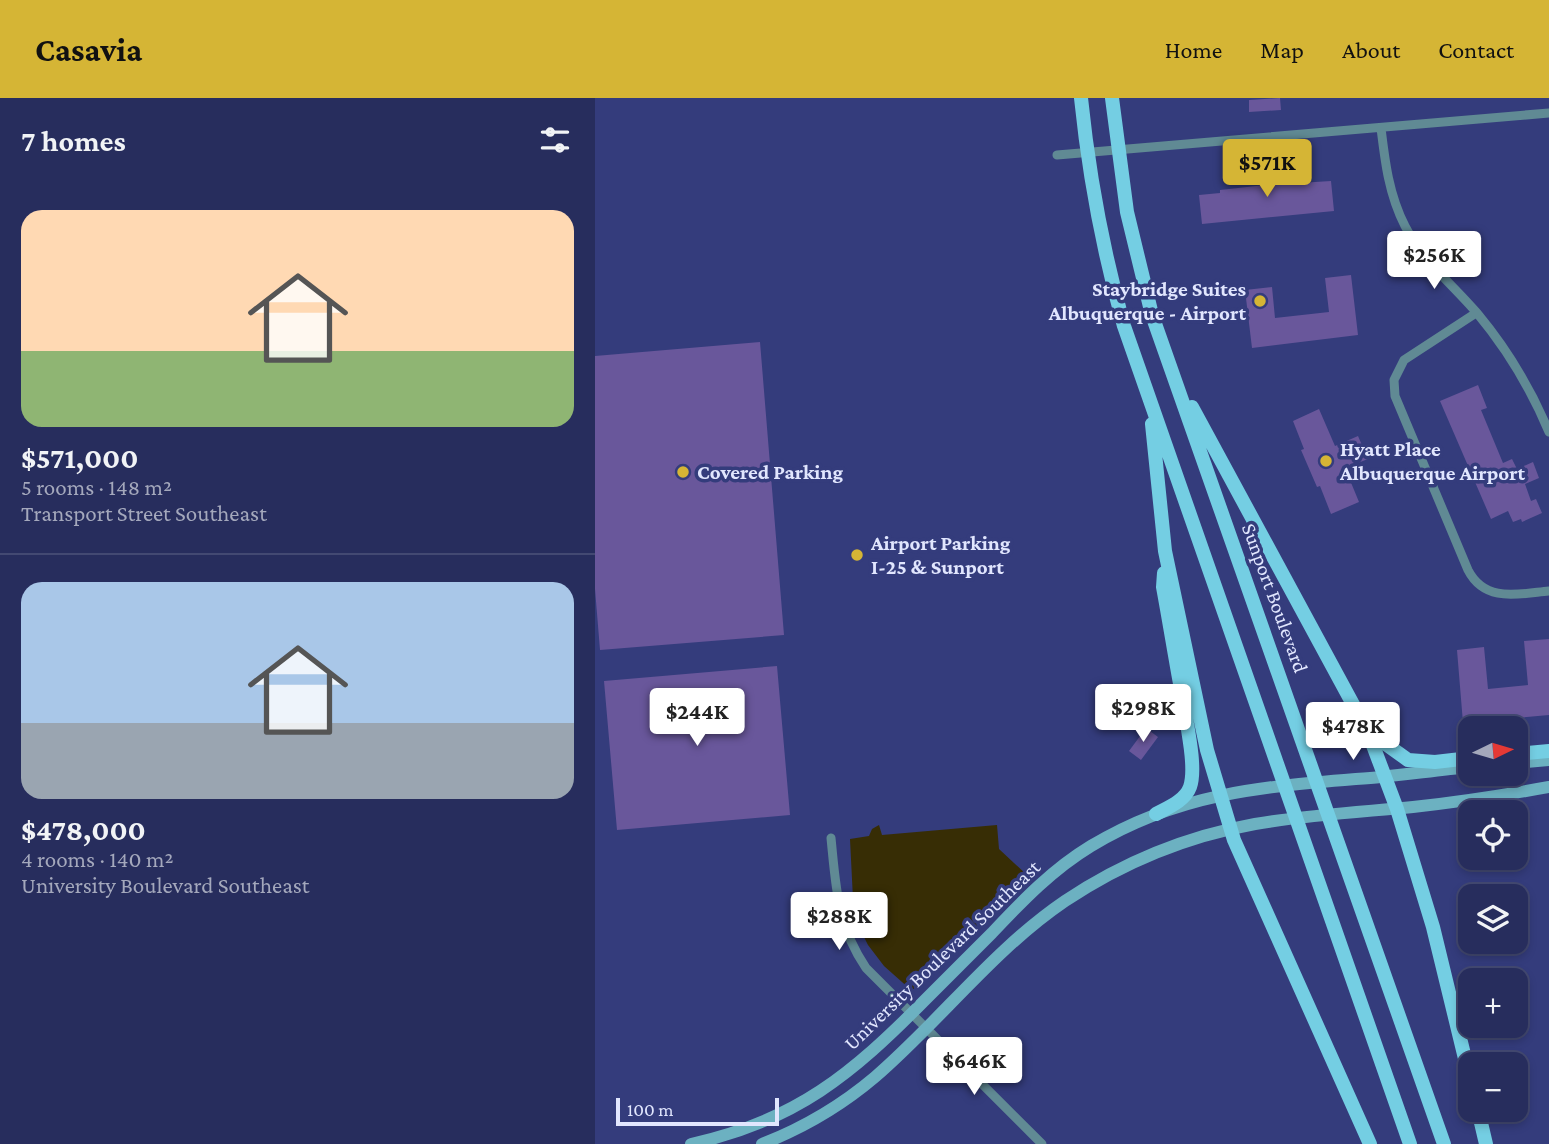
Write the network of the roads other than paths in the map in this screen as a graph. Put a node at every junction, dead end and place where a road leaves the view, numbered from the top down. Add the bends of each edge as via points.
1 (1081, 98) edge
2 (1112, 98) edge
3 (1549, 113) edge
4 (1381, 128) junction
5 (1057, 155) dead end
6 (1476, 313) junction
7 (1163, 349) junction
8 (1151, 402) junction
9 (1549, 432) edge
10 (1165, 551) junction
11 (1549, 591) edge
12 (1368, 732) junction
13 (1549, 751) edge
14 (1528, 753) edge
15 (1458, 759) edge
16 (1549, 760) edge
17 (1528, 762) edge
18 (1458, 768) edge
19 (1385, 776) junction
20 (1549, 787) edge
21 (1220, 794) junction
22 (1397, 809) junction
23 (1156, 814) junction
24 (1231, 829) junction
25 (831, 838) dead end
26 (911, 1014) junction
27 (925, 1029) junction
28 (1463, 1052) edge
29 (1481, 1122) edge
30 (691, 1144) edge
31 (762, 1144) edge
32 (1042, 1144) edge
33 (1370, 1144) edge
34 (1410, 1144) edge
35 (1444, 1144) edge
36 (1486, 1144) edge

1 - 8 main road via 1099,227 1115,294
2 - 7 main road, Sunport Boulevard via 1120,172 1140,270
3 - 4 street
4 - 5 street
4 - 6 street via 1388,180 1405,225 1424,256
6 - 9 street via 1520,372
6 - 11 street via 1404,360 1396,372 1395,396 1476,582 1500,595
7 - 12 main road
7 - 35 main road, Sunport Boulevard
8 - 10 main road
8 - 34 main road
10 - 21 main road
10 - 23 main road via 1163,587 1191,770 1185,795
12 - 15 main road via 1408,760
12 - 19 main road
13 - 14 main road
16 - 17 main road
18 - 19 main road, University Boulevard Southeast
19 - 21 main road, University Boulevard Southeast
19 - 22 main road
20 - 22 main road, University Boulevard Southeast
21 - 23 main road, University Boulevard Southeast
21 - 24 main road
22 - 24 main road, University Boulevard Southeast
22 - 28 main road via 1433,927
23 - 26 main road, University Boulevard Southeast via 1090,847 1048,877
24 - 27 main road, University Boulevard Southeast via 1152,854 1068,899 1007,947
24 - 33 main road
25 - 26 street via 836,895 849,940 876,980
26 - 27 street
26 - 30 main road, University Boulevard Southeast via 861,1062 799,1104 737,1132
27 - 31 main road, University Boulevard Southeast via 854,1094
27 - 32 street
29 - 36 main road

